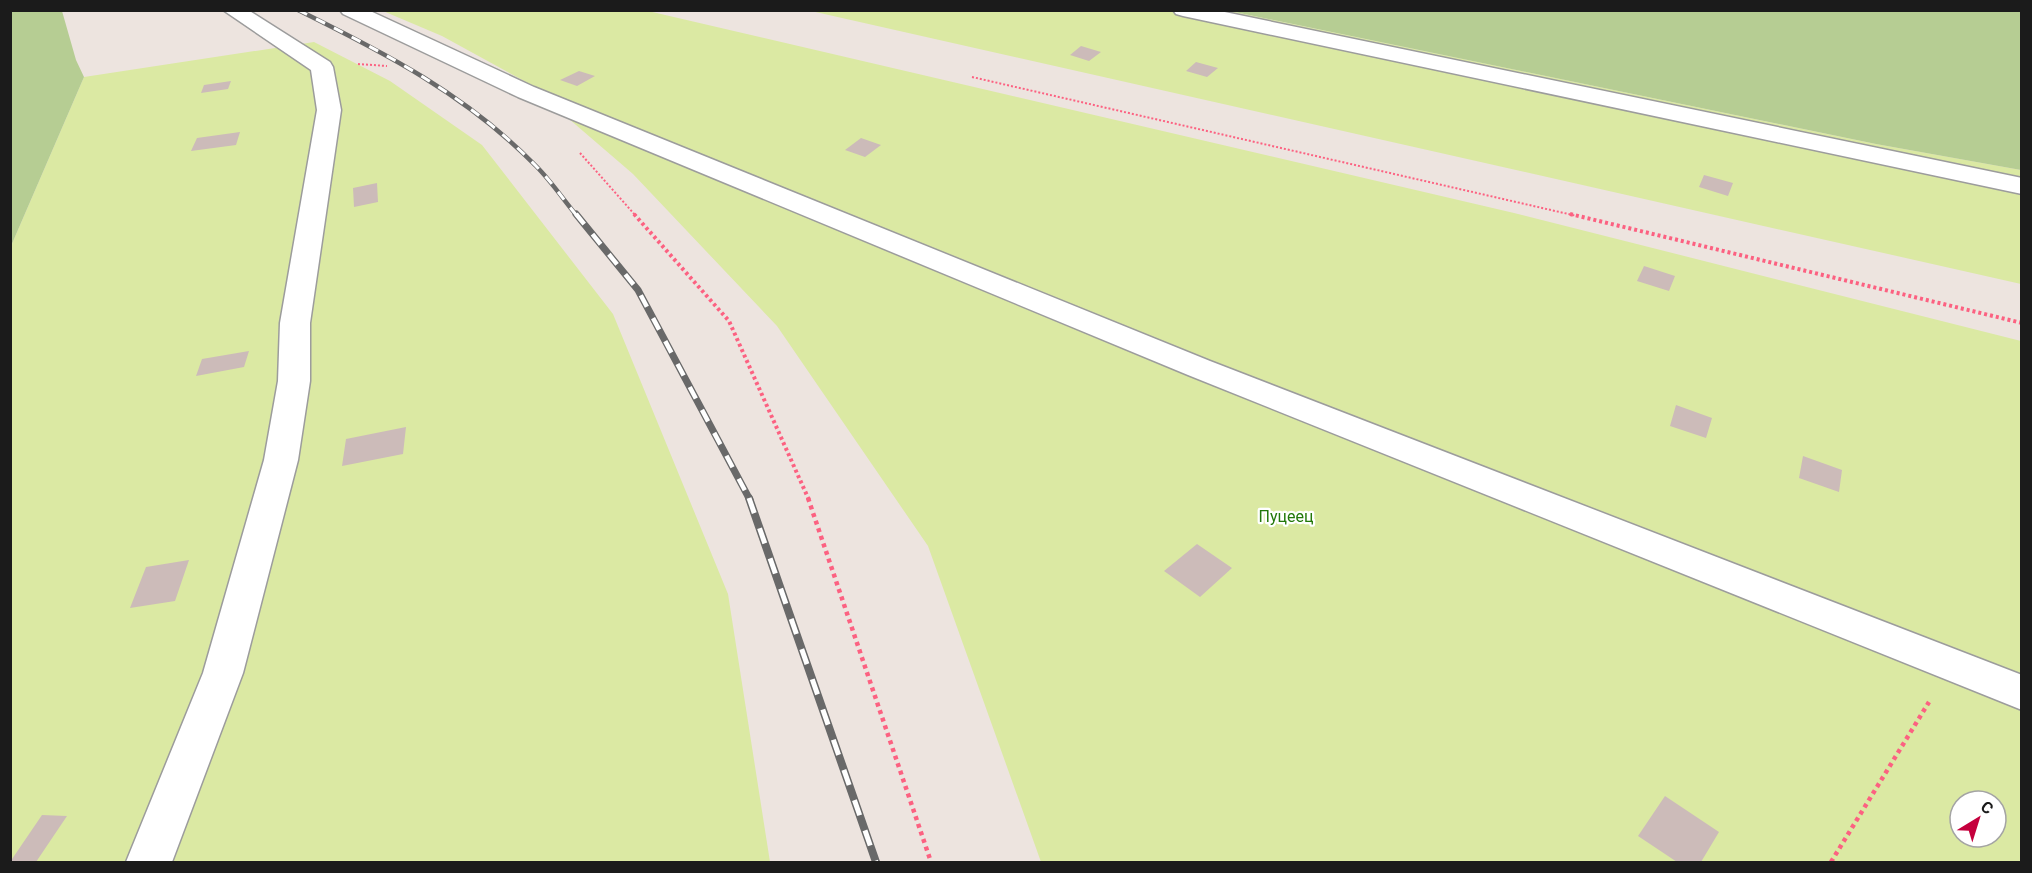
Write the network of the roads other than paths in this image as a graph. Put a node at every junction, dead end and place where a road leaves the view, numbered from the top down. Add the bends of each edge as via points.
1 (233, 10) edge
2 (350, 10) edge
3 (1183, 10) edge
4 (2022, 186) edge
5 (2022, 693) edge
6 (149, 862) edge

1 - 6 lane via 322,67 329,110 295,323 294,381 281,460 224,673
2 - 5 lane via 526,92 1199,368
3 - 4 lane

